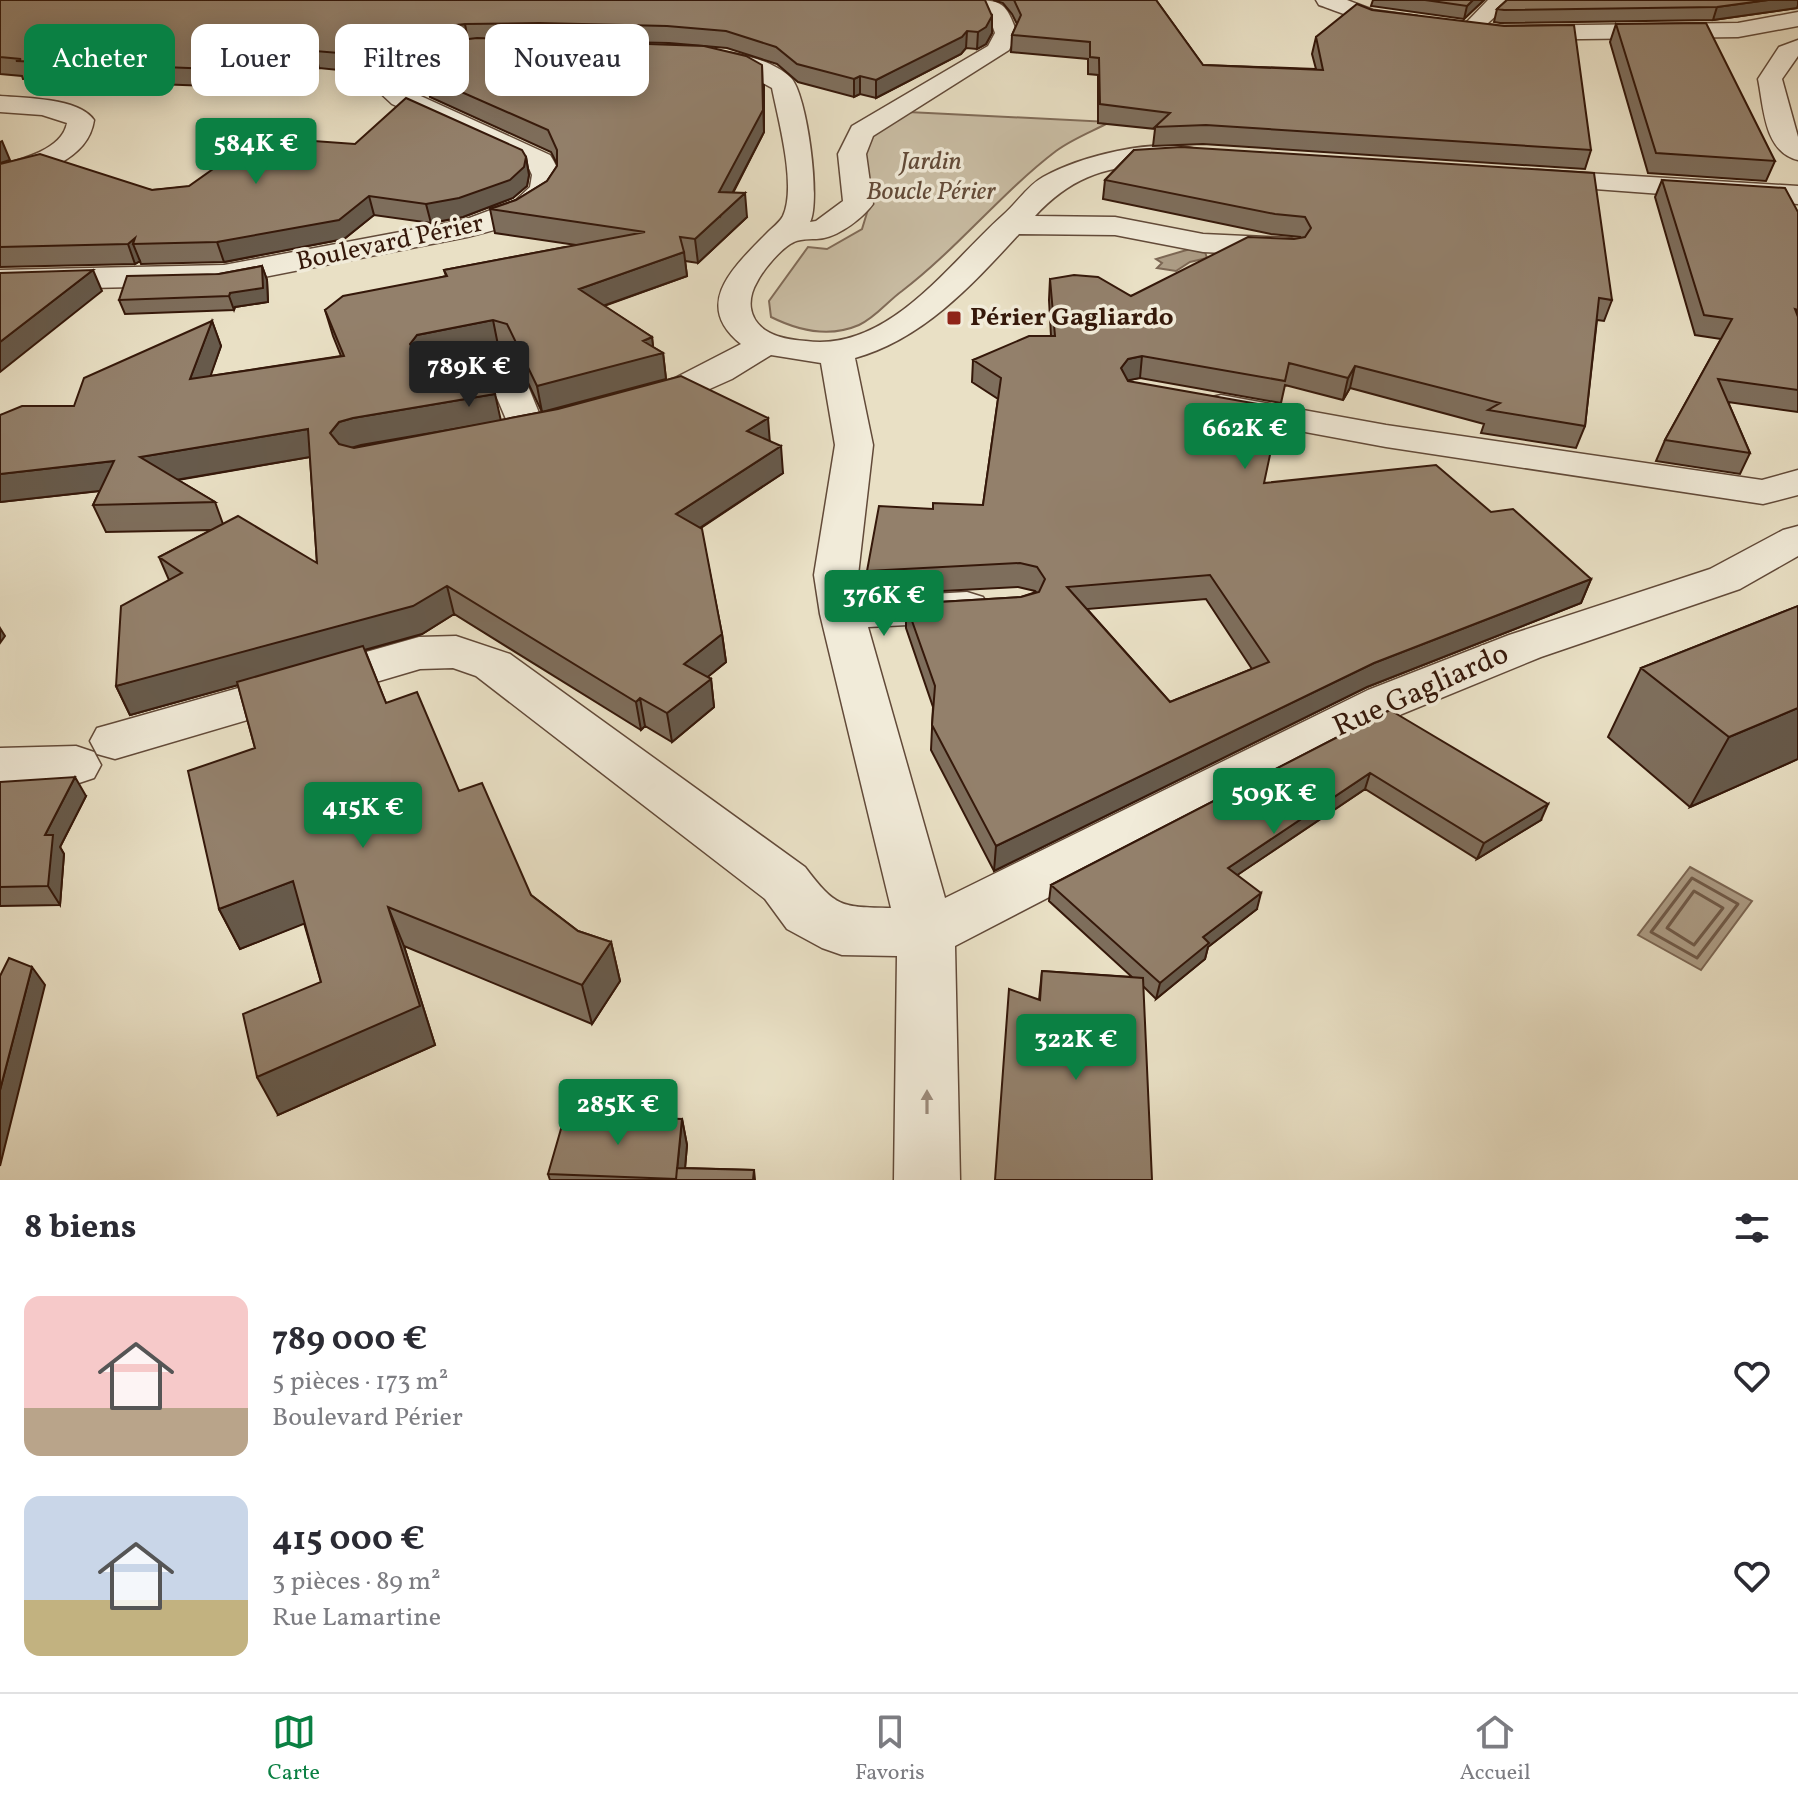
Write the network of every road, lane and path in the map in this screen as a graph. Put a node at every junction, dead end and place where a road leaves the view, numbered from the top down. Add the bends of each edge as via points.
1 (1327, 0) edge
2 (1502, 0) edge
3 (990, 7) edge
4 (1798, 19) edge
5 (1471, 29) junction
6 (1798, 47) edge
7 (485, 49) edge
8 (677, 54) edge
9 (0, 104) edge
10 (1798, 152) edge
11 (1210, 155) edge
12 (0, 175) edge
13 (1517, 177) edge
14 (1789, 196) edge
15 (1798, 224) edge
16 (1009, 225) junction
17 (784, 234) junction
18 (1289, 247) edge
19 (0, 280) edge
20 (765, 344) junction
21 (836, 352) junction
22 (437, 371) edge
23 (1185, 400) edge
24 (602, 411) edge
25 (527, 429) edge
26 (1798, 482) edge
27 (1798, 539) edge
28 (1004, 604) edge
29 (842, 614) junction
30 (0, 767) edge
31 (926, 933) junction
32 (927, 1180) edge

1 - 5 street via 1369,16
2 - 5 street
3 - 17 street via 1006,33 997,50 861,132 852,154 858,204 824,229
4 - 5 street via 1738,30
6 - 10 street via 1787,52 1770,79 1783,137
7 - 19 street, Boulevard Périer via 410,62 388,79 389,90 540,161 548,182 542,194 503,218 224,275
8 - 17 street via 738,61 776,76 784,85 801,197 798,219
9 - 12 street via 71,113 81,120 81,128 77,139 57,152
11 - 16 street via 1151,154 1104,161 1049,185
13 - 14 street
14 - 15 street
16 - 18 street via 1115,226 1203,243
16 - 21 street via 928,307 893,333
17 - 20 street via 736,286 735,316 744,331
20 - 21 street
20 - 24 street via 726,371 662,397
21 - 29 street via 854,445 836,575
22 - 25 street via 499,359
23 - 26 street via 1763,492
27 - 31 street, Rue Gagliardo via 1725,579 1525,646 1385,702
28 - 29 street
29 - 31 street
30 - 31 street via 96,753 419,653 456,652 493,665 785,883 807,913 842,931
32 -> 31 street

